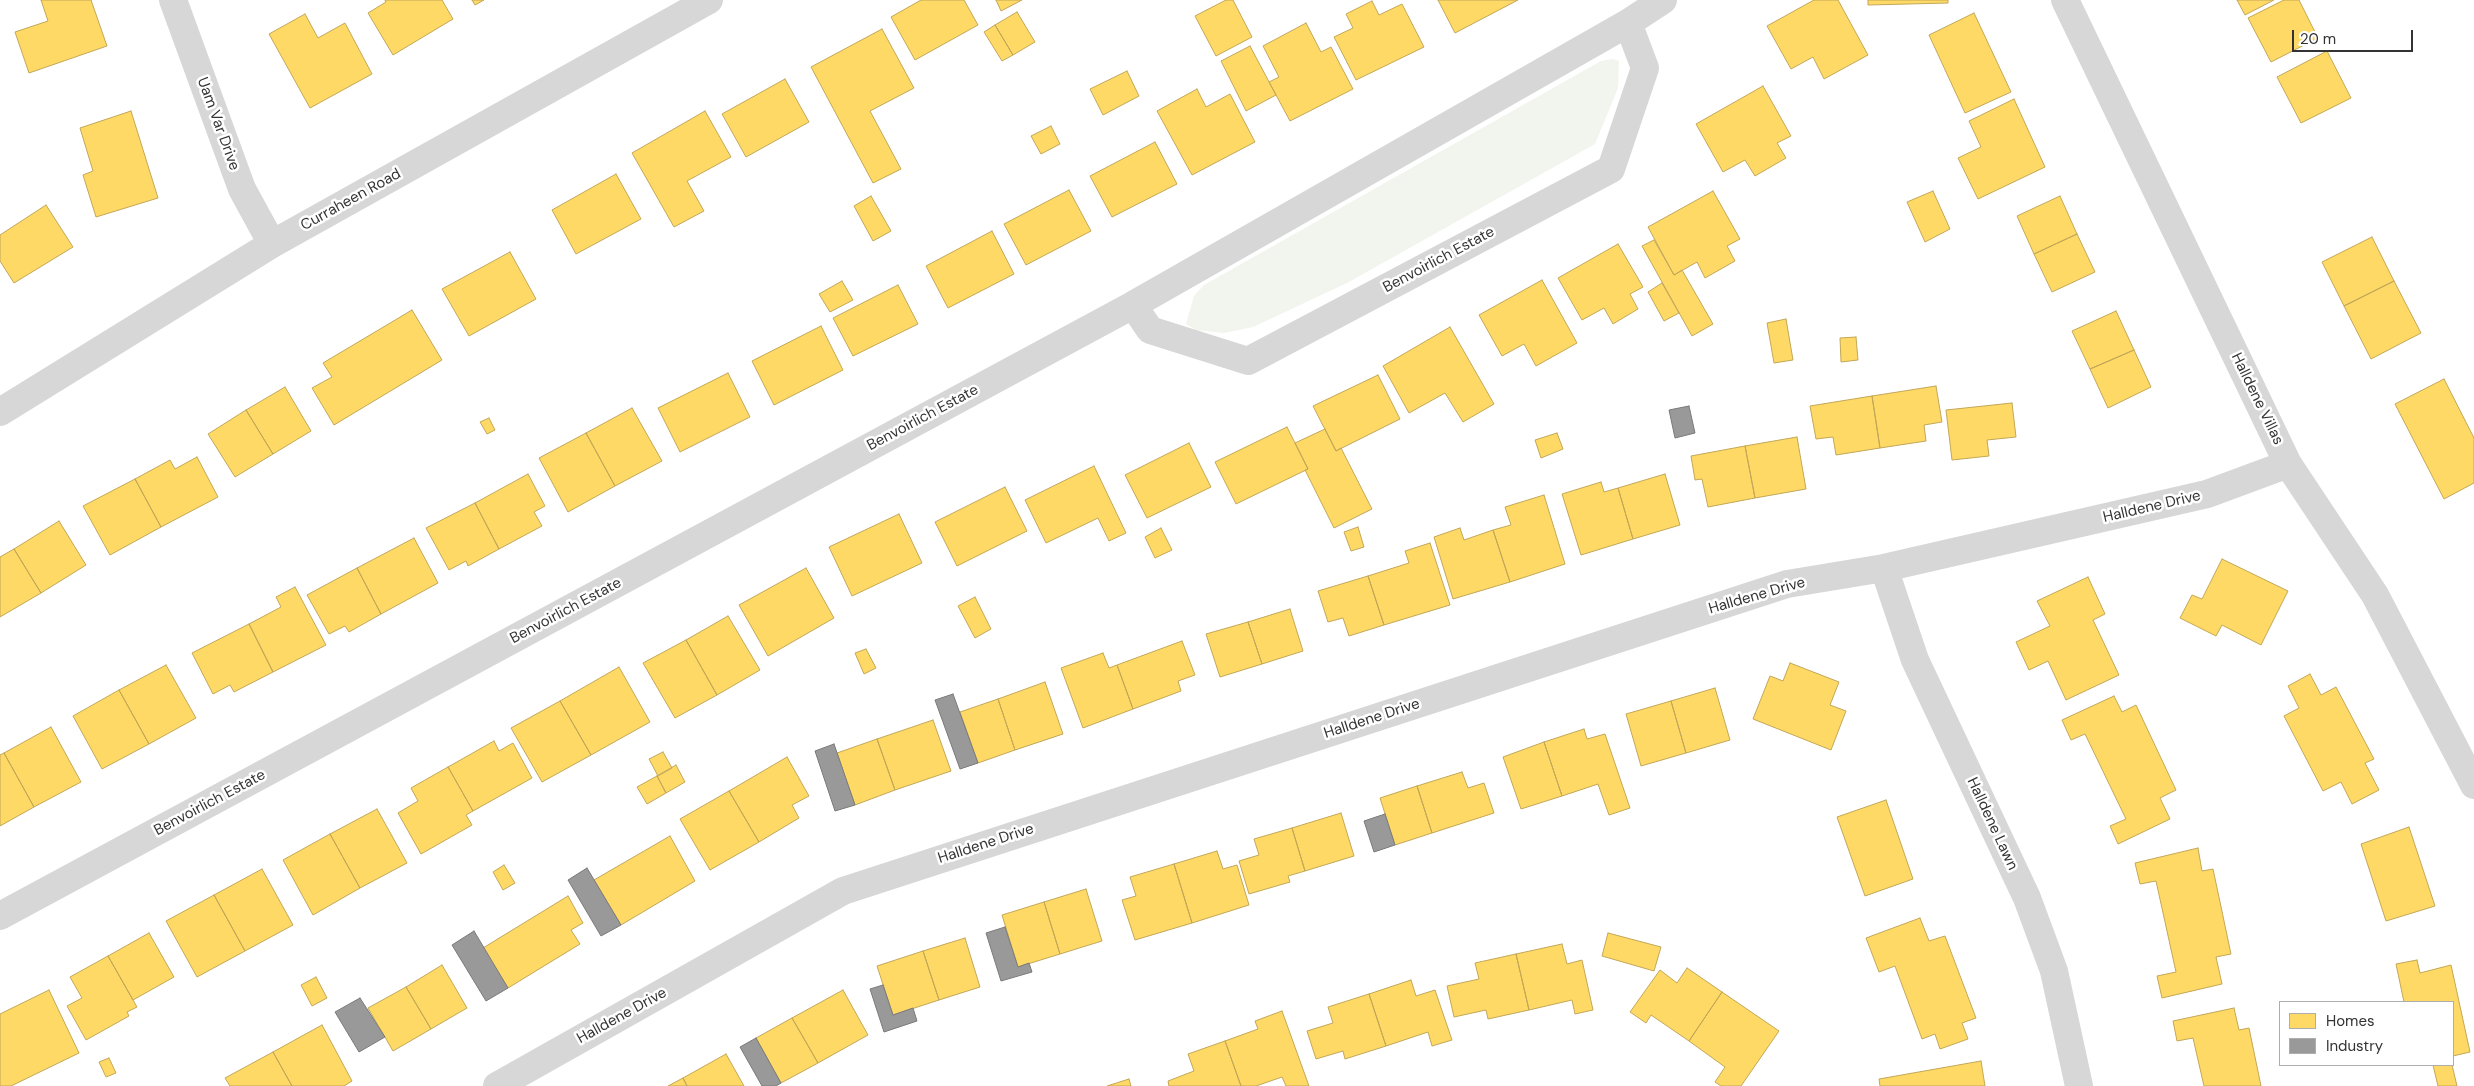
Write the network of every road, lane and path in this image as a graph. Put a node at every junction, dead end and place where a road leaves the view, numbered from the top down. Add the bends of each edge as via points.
1 (173, 0) edge
2 (709, 0) edge
3 (1663, 0) edge
4 (2065, 0) edge
5 (1628, 23) junction
6 (272, 244) junction
7 (1133, 305) junction
8 (0, 412) edge
9 (2288, 464) junction
10 (1884, 568) junction
11 (2474, 785) edge
12 (0, 916) edge
13 (497, 1086) edge
14 (2079, 1086) edge

1 - 6 street, Uam Var Drive via 242,189
2 - 6 street, Curraheen Road
3 - 5 street, Benvoirlich Estate
4 - 9 street, Halldene Villas
5 - 7 street, Benvoirlich Estate
5 - 7 street, Benvoirlich Estate via 1645,68 1611,169 1248,361 1150,330
6 - 8 street, Curraheen Road
7 - 12 street, Benvoirlich Estate
9 - 10 street, Halldene Drive via 2207,494
9 - 11 street, Halldene Villas via 2375,595
10 - 13 street, Halldene Drive via 1787,584 842,891
10 - 14 street, Halldene Lawn via 1915,660 2027,898 2051,962

